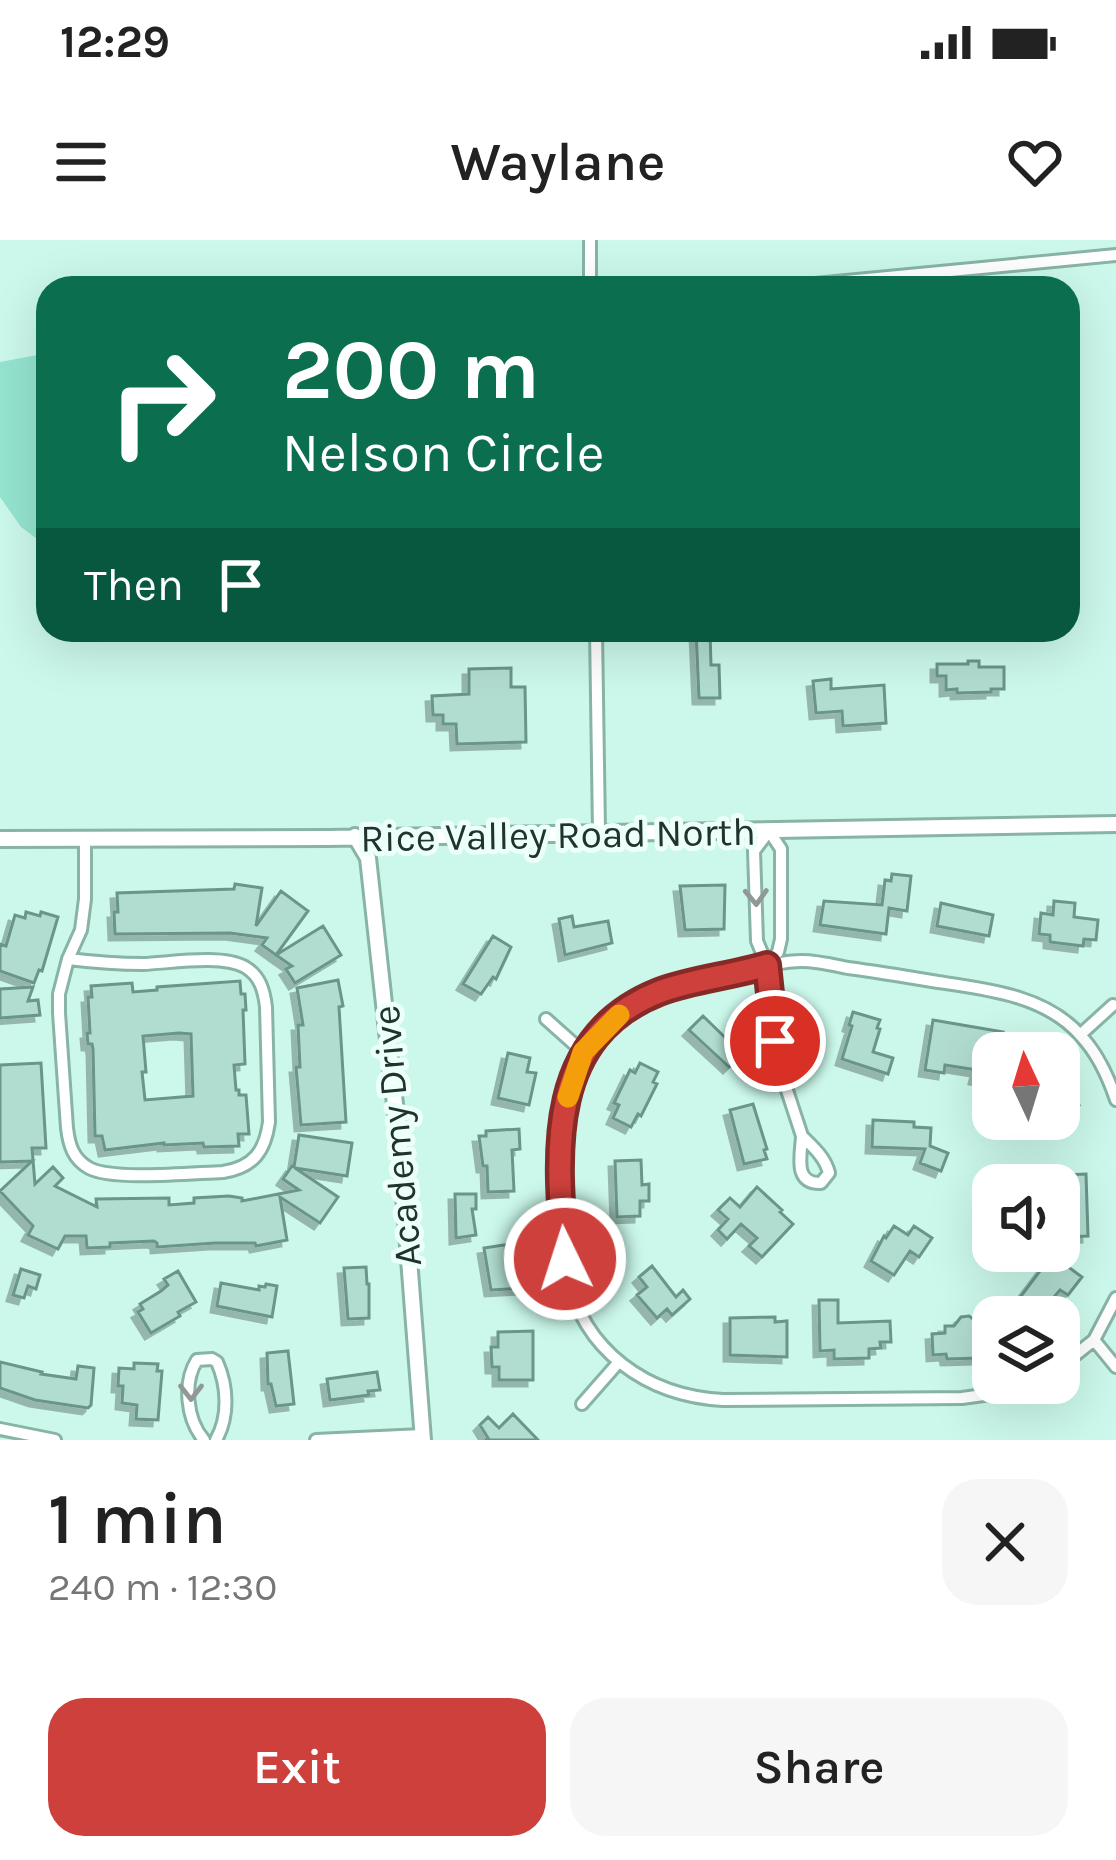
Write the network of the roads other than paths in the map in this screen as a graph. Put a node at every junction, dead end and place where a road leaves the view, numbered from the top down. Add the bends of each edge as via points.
1 (590, 240) edge
2 (1116, 255) edge
3 (590, 276) edge
4 (898, 276) edge
5 (596, 642) edge
6 (1116, 824) edge
7 (770, 831) junction
8 (599, 832) junction
9 (355, 836) junction
10 (85, 838) junction
11 (0, 839) edge
12 (68, 959) junction
13 (767, 965) junction
14 (1113, 1005) edge
15 (546, 1019) dead end
16 (1081, 1034) junction
17 (583, 1052) junction
18 (1116, 1100) edge
19 (802, 1136) dead end
20 (1116, 1298) edge
21 (1094, 1340) junction
22 (1080, 1351) edge
23 (618, 1363) junction
24 (1116, 1367) edge
25 (972, 1397) edge
26 (582, 1404) dead end
27 (0, 1429) edge
28 (423, 1437) edge
29 (55, 1440) edge
30 (204, 1440) edge
31 (216, 1440) edge
32 (316, 1440) edge

1 - 3 street
2 - 4 street
5 - 8 street
6 - 7 street, Rice Valley Road North
7 - 8 street, Rice Valley Road North
7 - 13 street via 781,849 781,939
7 -> 13 street via 754,851 757,941
8 - 9 street, Rice Valley Road North
9 - 10 street, Rice Valley Road North
9 - 28 street, Academy Drive via 368,859 374,906
10 - 11 street, Rice Valley Road North
10 - 12 street via 81,930
12 - 12 street via 58,994 76,1158 111,1174 224,1172 251,1163 269,1121 266,1006 256,975 217,961
13 - 16 street via 804,961 983,988 1032,1003
13 - 17 street via 648,997
13 - 19 street via 779,1066
14 - 16 street
15 - 17 street
16 - 18 street
17 - 23 street via 559,1143 565,1259 579,1308
20 - 21 street
21 - 22 street
21 - 24 street
23 - 25 street via 672,1392 723,1400
23 - 26 street
27 - 29 street
28 - 32 street
31 -> 30 street via 224,1380 205,1358 192,1366 188,1384

